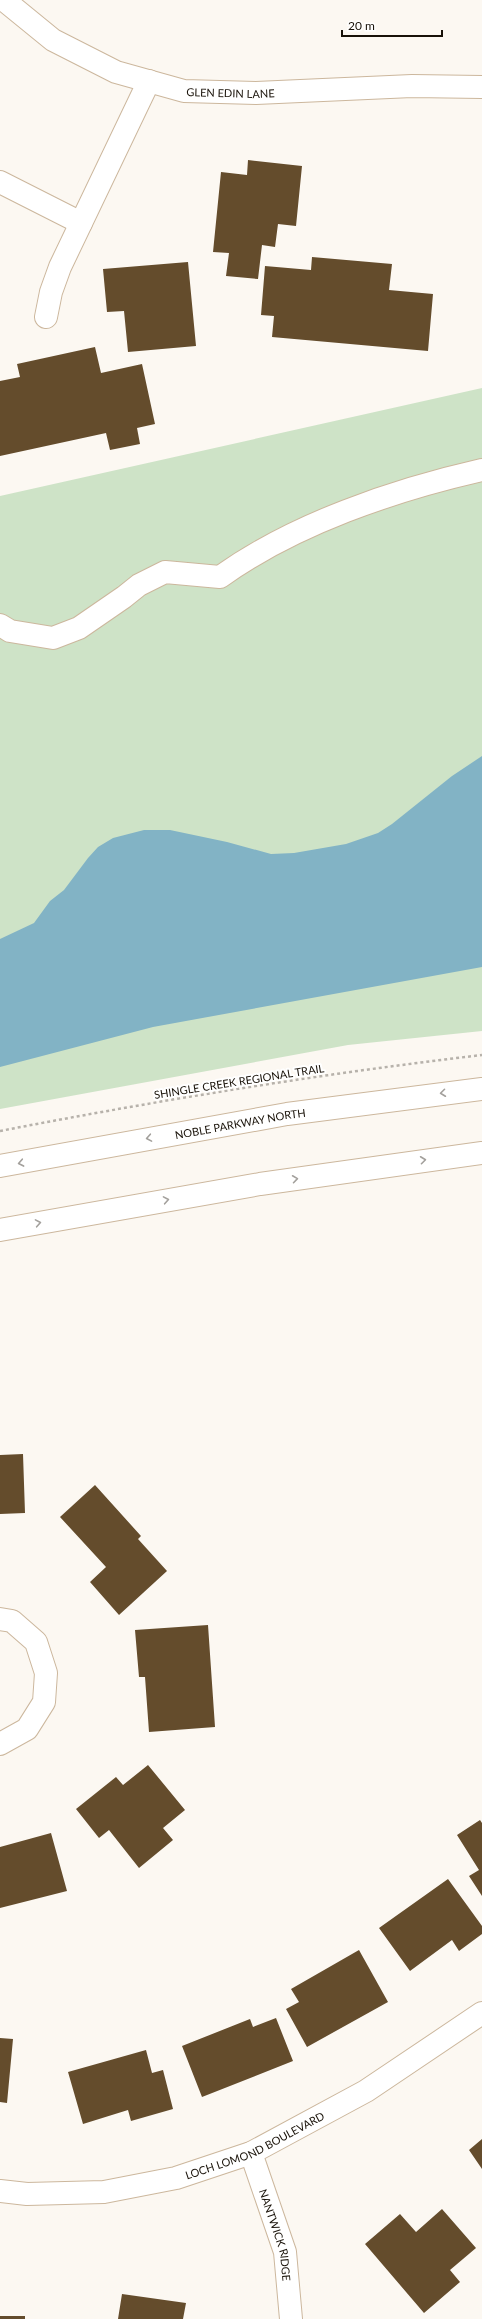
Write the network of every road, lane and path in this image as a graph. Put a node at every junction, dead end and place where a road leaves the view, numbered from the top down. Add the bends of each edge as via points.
1 (4, 0) edge
2 (149, 81) junction
3 (482, 87) edge
4 (0, 182) edge
5 (81, 223) junction
6 (46, 317) dead end
7 (482, 470) edge
8 (0, 625) edge
9 (482, 1056) edge
10 (482, 1089) edge
11 (0, 1131) edge
12 (482, 1153) edge
13 (0, 1166) edge
14 (0, 1230) edge
15 (0, 1619) edge
16 (0, 1744) edge
17 (482, 2013) edge
18 (251, 2153) junction
19 (0, 2191) edge
20 (290, 2319) edge

1 - 2 street, GLEN EDIN LANE via 53,40 116,72
2 - 3 street, GLEN EDIN LANE via 184,91 256,93 412,86
2 - 5 street
4 - 5 street
5 - 6 street via 60,267
7 - 8 street via 442,480 336,516 282,540 220,577 165,572 139,584 78,628 53,638 10,631
9 - 11 path, SHINGLE CREEK REGIONAL TRAIL via 391,1066 249,1087
10 -> 13 street, NOBLE PARKWAY NORTH via 287,1114
14 -> 12 street via 260,1184
15 - 16 street via 12,1622 36,1642 46,1673 44,1702 27,1729
17 - 18 street, LOCH LOMOND BOULEVARD via 366,2091
18 - 19 street, LOCH LOMOND BOULEVARD via 176,2178 104,2192 27,2194
18 - 20 street, NANTWICK RIDGE via 285,2252

